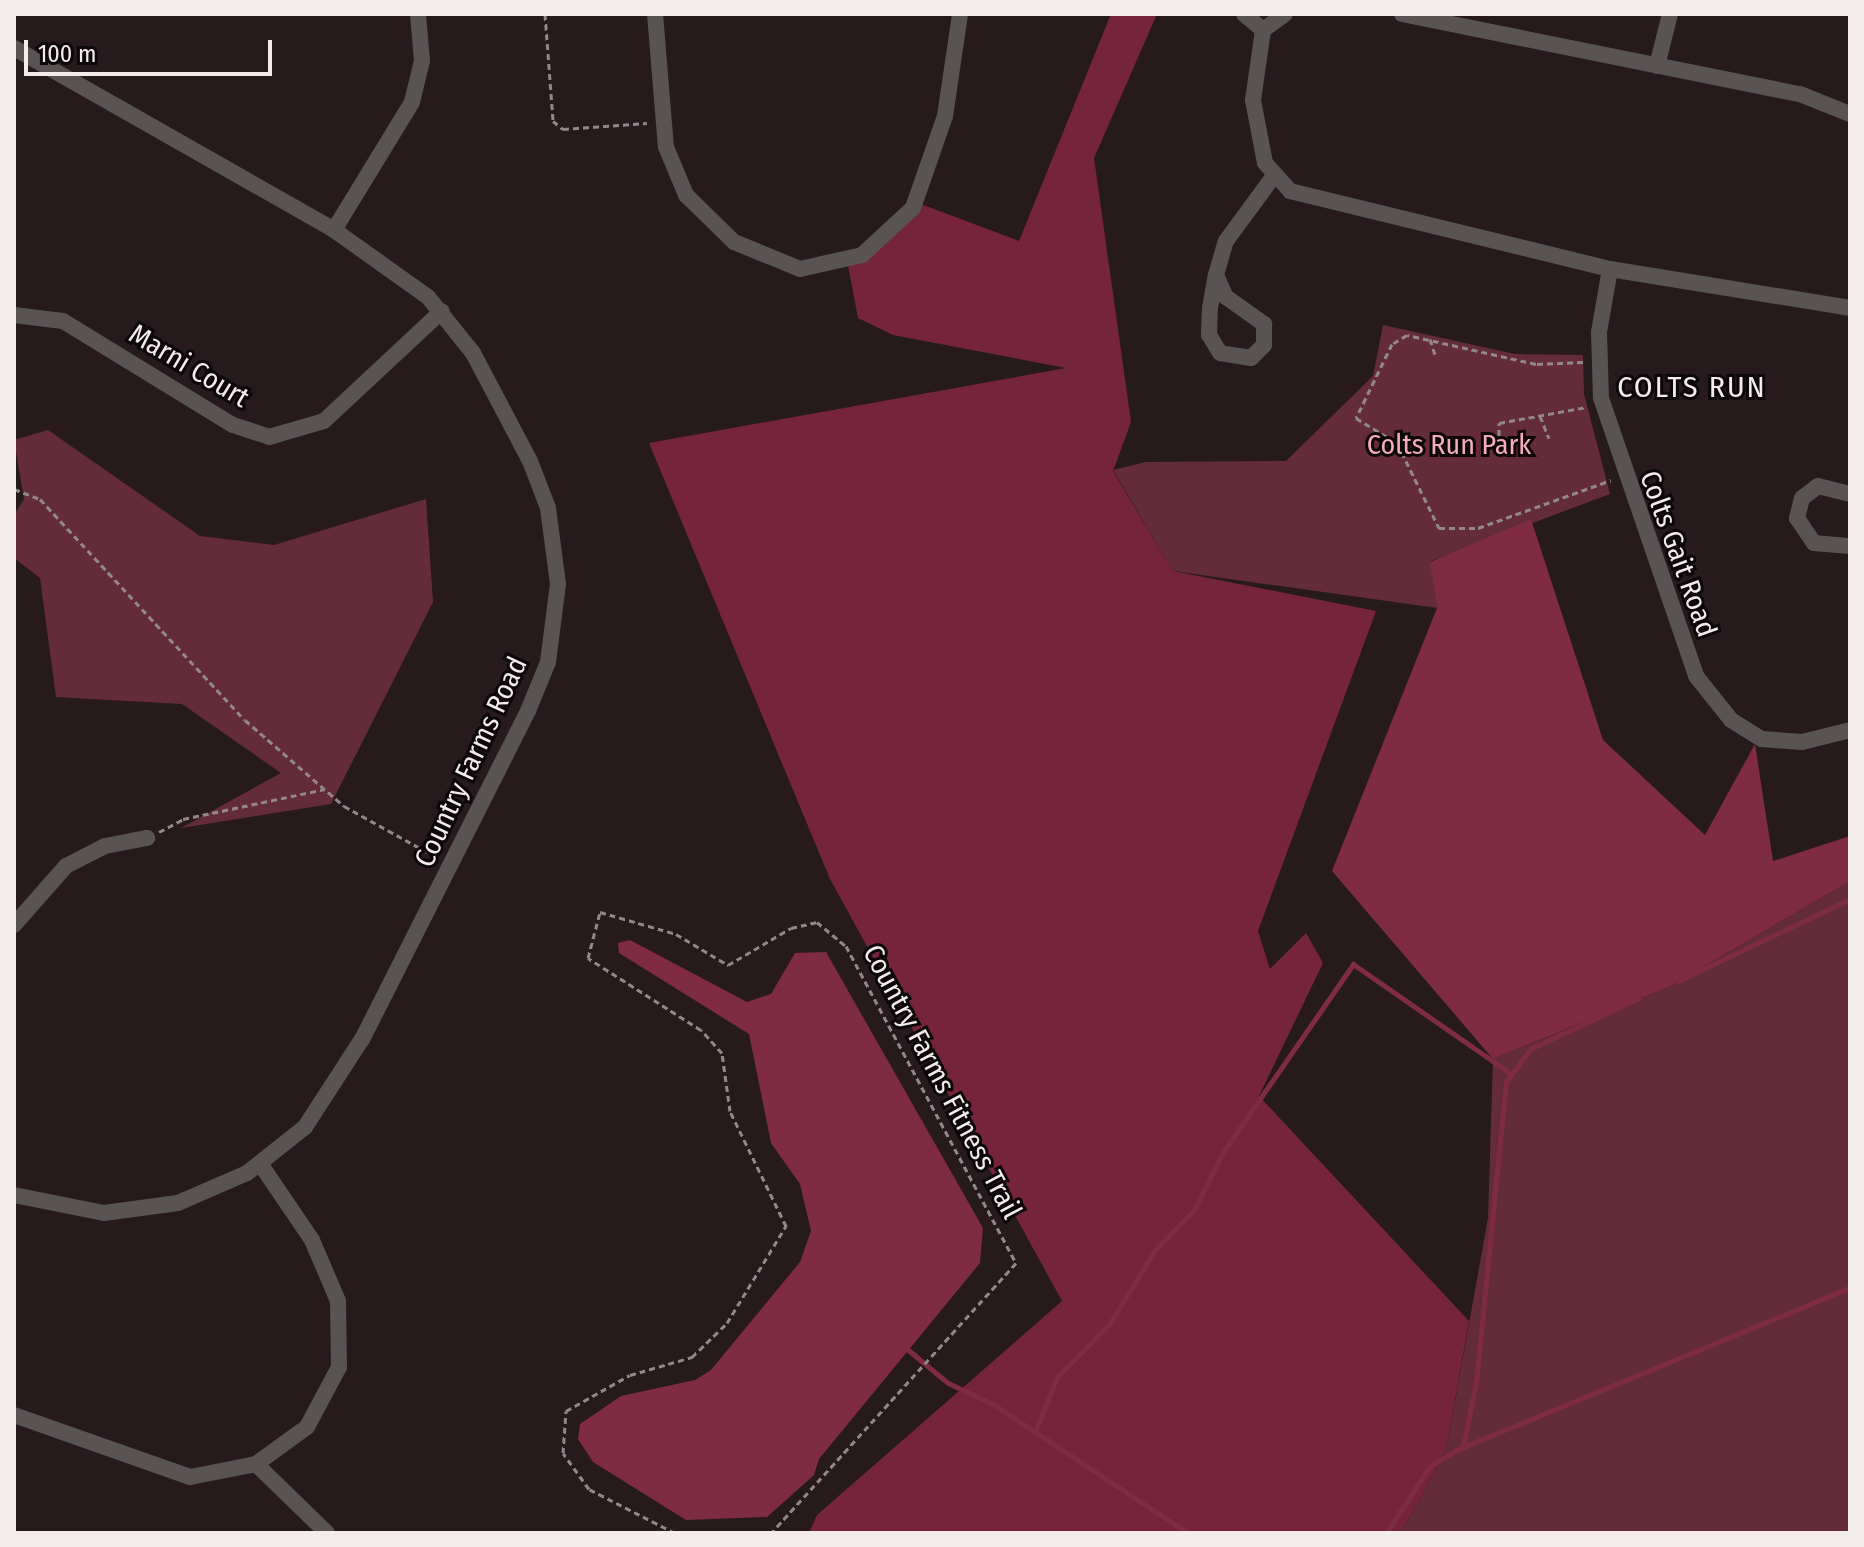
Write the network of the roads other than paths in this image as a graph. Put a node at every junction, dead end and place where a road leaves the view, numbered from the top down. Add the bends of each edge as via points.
1 (418, 14) edge
2 (655, 14) edge
3 (960, 14) edge
4 (1244, 14) edge
5 (1285, 14) edge
6 (1402, 14) edge
7 (1670, 14) edge
8 (1263, 30) junction
9 (14, 48) edge
10 (1657, 66) junction
11 (1850, 114) edge
12 (1273, 177) junction
13 (334, 230) junction
14 (1610, 269) junction
15 (1216, 275) junction
16 (1850, 308) edge
17 (442, 311) junction
18 (14, 315) edge
19 (1850, 494) edge
20 (1850, 546) edge
21 (1850, 730) edge
22 (147, 838) road end
23 (14, 925) edge
24 (261, 1165) junction
25 (14, 1195) edge
26 (14, 1415) edge
27 (256, 1464) junction
28 (327, 1533) edge

1 - 13 street via 422,61 412,102
2 - 3 street via 663,122 680,183 716,229 776,265 812,269 850,261 883,242 918,198 945,116
4 - 8 street
5 - 8 street
6 - 10 street
7 - 10 street
8 - 12 street via 1254,116
9 - 13 street, Country Farms Road
10 - 11 street via 1800,94
12 - 14 street via 1311,197
12 - 15 street via 1233,227
13 - 17 street, Country Farms Road
14 - 16 street
14 - 21 street, Colts Gait Road via 1598,361 1602,404 1622,476 1688,658 1718,707 1762,739 1802,742
15 - 15 street via 1209,335 1228,358 1251,358 1264,345 1264,324 1226,297
17 - 18 street, Marni Court via 324,421 269,437 233,425 63,321
17 - 24 street, Country Farms Road via 486,374 540,484 556,558 554,636 528,711 355,1051 305,1127
19 - 20 street via 1818,486 1802,498 1797,518 1814,543
22 - 23 street via 105,846 66,866
24 - 25 street, Country Farms Road via 190,1199 129,1212 79,1211
24 - 27 street via 331,1279 342,1345 321,1409 291,1443
26 - 27 street via 168,1473 212,1476
27 - 28 street

